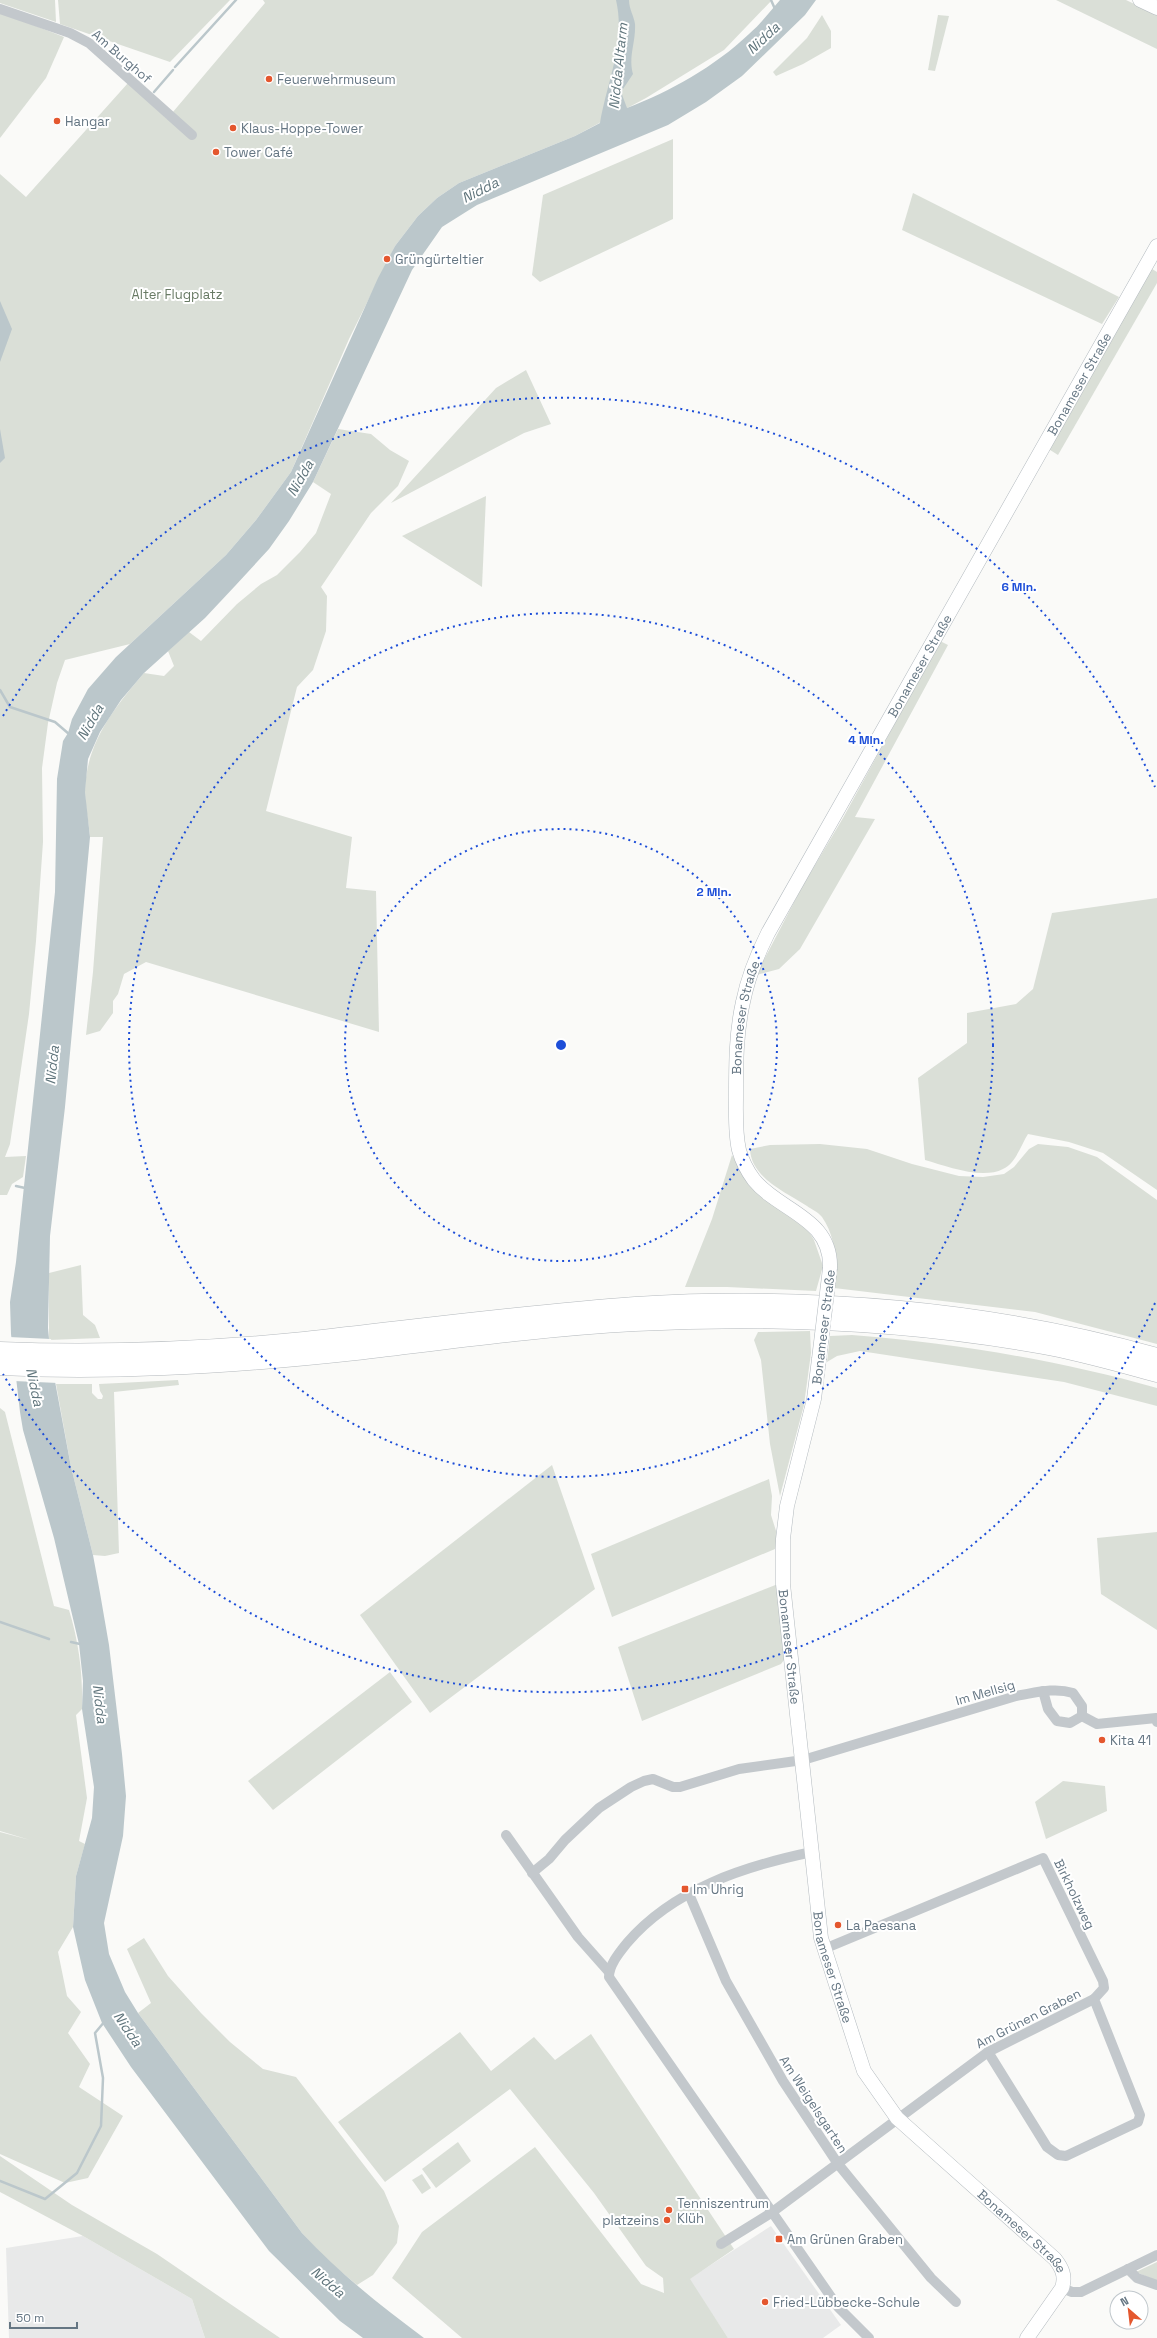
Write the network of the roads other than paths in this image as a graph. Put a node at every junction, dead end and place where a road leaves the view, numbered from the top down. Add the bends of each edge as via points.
1 (1140, 0) edge
2 (1157, 8) edge
3 (0, 9) edge
4 (192, 135) dead end
5 (1157, 246) edge
6 (0, 1351) edge
7 (1157, 1357) edge
8 (57, 1361) junction
9 (0, 1366) edge
10 (1157, 1374) edge
11 (1043, 1691) junction
12 (1082, 1716) junction
13 (1157, 1722) edge
14 (803, 1760) junction
15 (506, 1835) dead end
16 (812, 1852) junction
17 (532, 1873) junction
18 (689, 1894) junction
19 (824, 1949) junction
20 (609, 1972) junction
21 (1094, 1999) junction
22 (988, 2052) junction
23 (897, 2118) junction
24 (838, 2164) junction
25 (771, 2213) junction
26 (721, 2244) dead end
27 (1157, 2255) edge
28 (1128, 2269) junction
29 (1157, 2285) edge
30 (1062, 2288) junction
31 (956, 2302) dead end
32 (869, 2338) edge
33 (1027, 2338) edge

1 - 2 street
3 - 4 street, Am Burghof via 70,33 89,43
5 - 14 street, Bonameser Straße, bridge via 768,933 751,972 739,1020 736,1050 737,1123 741,1156 759,1186 813,1225 827,1250 830,1268 814,1399 790,1491 783,1539 783,1584
6 - 8 highway
7 - 8 highway via 1079,1336 964,1318 833,1305 727,1303 590,1310 247,1346 115,1353
8 - 9 highway
8 - 10 highway via 154,1367 245,1361 592,1325 733,1319 844,1322 963,1334 1063,1349
11 - 12 street, Im Mellsig via 1059,1690 1074,1693 1082,1706
11 - 12 street via 1048,1709 1057,1721 1070,1723
11 - 14 street, Im Mellsig via 1003,1700
12 - 13 street via 1097,1724 1156,1718
14 - 16 street, Bonameser Straße
14 - 17 street, Im Mellsig via 739,1769 680,1787 653,1779 644,1780 599,1808 565,1840 549,1860
15 - 17 street
16 - 18 street via 742,1869
16 - 19 street, Bonameser Straße
17 - 20 street via 578,1937
18 - 20 street via 657,1915 632,1938 614,1961
18 - 24 street, Am Weigelsgarten via 726,1981 783,2081
19 - 21 street, Birkholzweg via 1043,1858 1103,1981 1104,1988
19 - 23 street, Bonameser Straße via 864,2071
20 - 25 street via 613,1986
21 - 22 street, Am Grünen Graben
21 - 22 street via 1140,2115 1138,2122 1066,2156 1058,2155 1046,2147
22 - 23 street, Am Grünen Graben
23 - 24 street, Am Grünen Graben
23 - 30 street, Bonameser Straße via 1055,2259 1063,2270
24 - 25 street, Am Grünen Graben
24 - 31 street, Am Weigelsgarten via 931,2278
25 - 26 street, Am Grünen Graben
25 - 32 street via 838,2307
27 - 28 street
28 - 29 street via 1137,2278
28 - 30 street via 1081,2292
30 - 33 street

